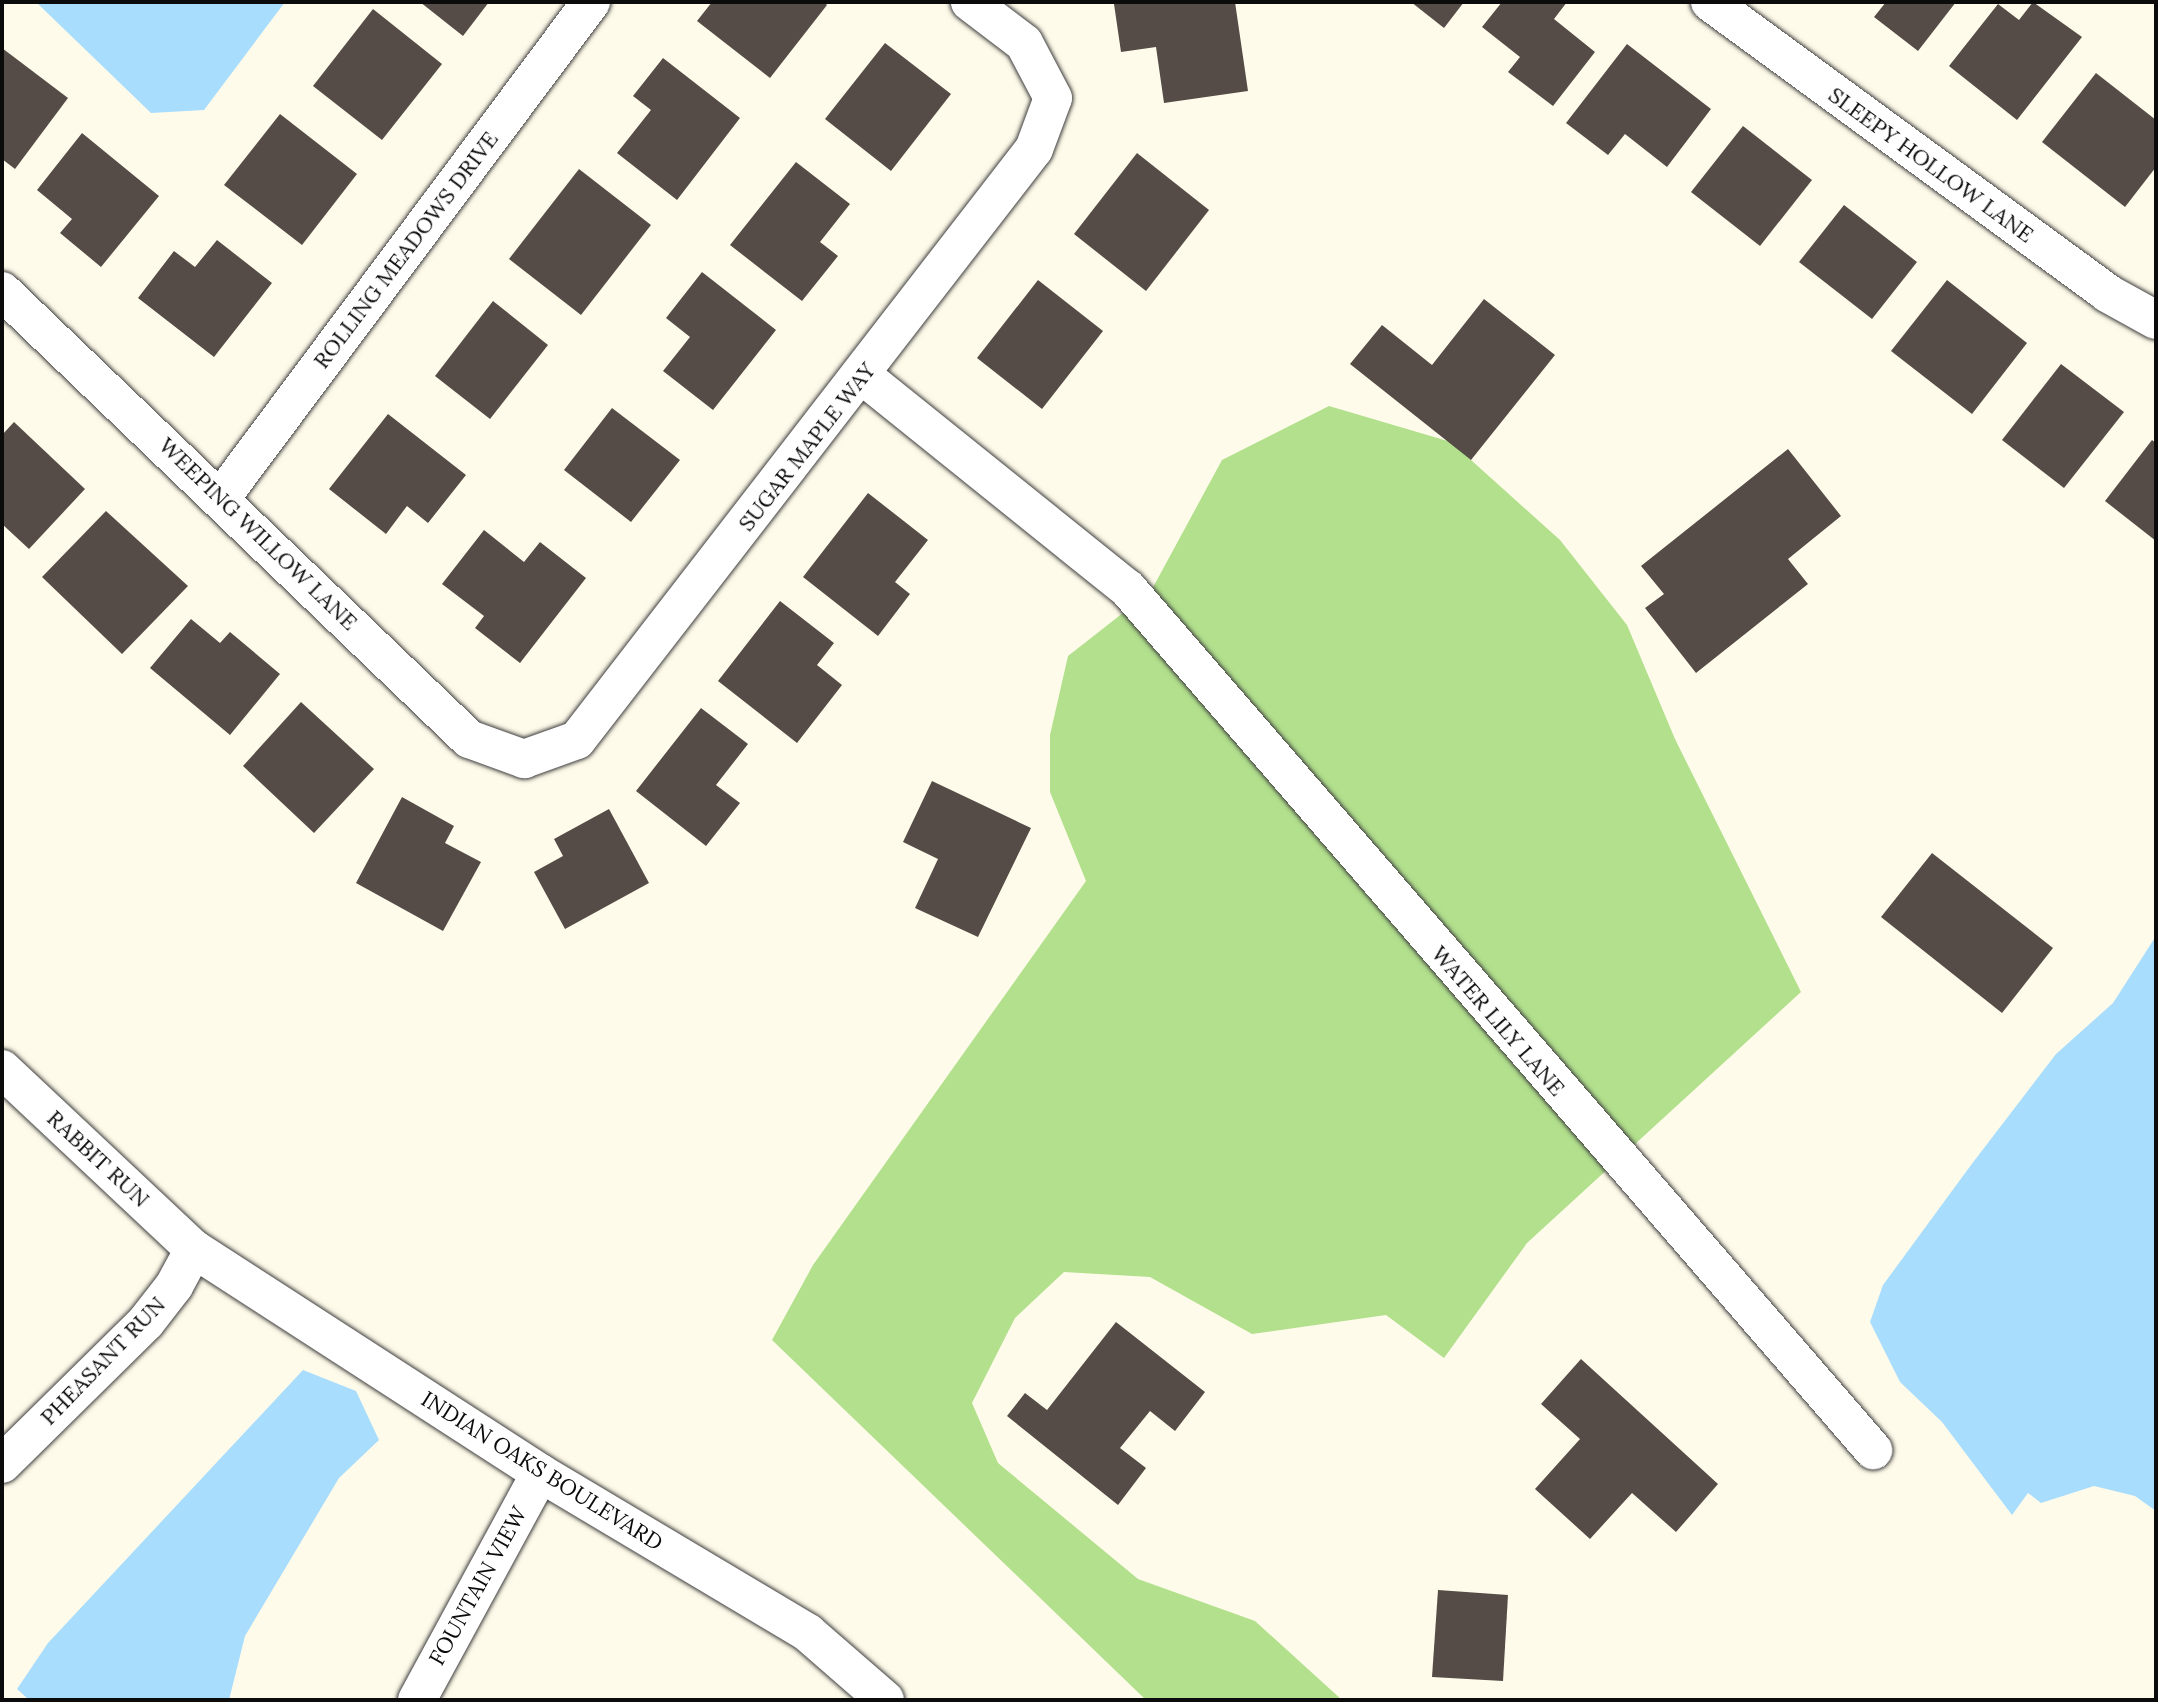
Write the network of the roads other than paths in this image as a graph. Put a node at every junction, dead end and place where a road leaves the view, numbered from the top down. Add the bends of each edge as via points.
1 (591, 2) edge
2 (970, 2) edge
3 (1710, 2) edge
4 (2, 291) edge
5 (2156, 320) edge
6 (863, 376) junction
7 (221, 498) junction
8 (524, 759) joint
9 (2, 1069) edge
10 (194, 1249) junction
11 (1873, 1450) dead end
12 (2, 1464) edge
13 (540, 1473) junction
14 (417, 1700) edge
15 (885, 1700) edge

1 - 7 street, ROLLING MEADOWS DRIVE
2 - 6 street, SUGAR MAPLE WAY via 1024,43 1053,98 1034,149
3 - 5 street, SLEEPY HOLLOW LANE via 2107,293
4 - 7 street, WEEPING WILLOW LANE
6 - 8 street, SUGAR MAPLE WAY via 577,740
6 - 11 street, WATER LILY LANE via 1128,589
7 - 8 street, WEEPING WILLOW LANE via 469,739
9 - 10 street, RABBIT RUN
10 - 12 street, PHEASANT RUN via 146,1322
10 - 13 street, INDIAN OAKS BOULEVARD
13 - 14 street, FOUNTAIN VIEW
13 - 15 street, INDIAN OAKS BOULEVARD via 808,1633

